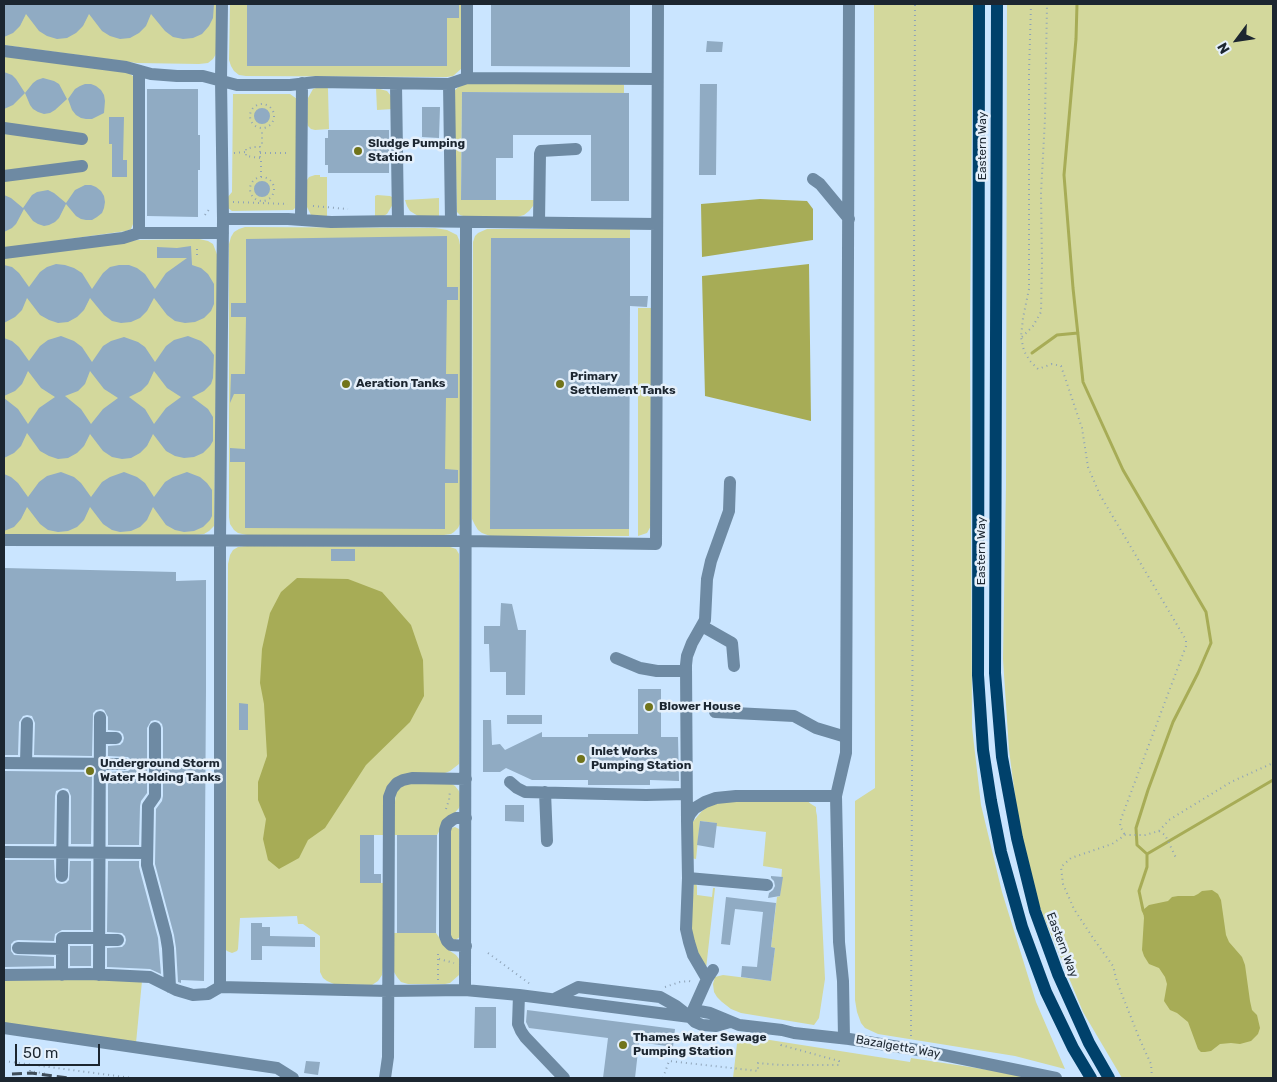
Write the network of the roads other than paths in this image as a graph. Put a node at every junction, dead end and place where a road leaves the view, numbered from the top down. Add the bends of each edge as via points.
1 (222, 4) edge
2 (467, 4) edge
3 (658, 4) edge
4 (849, 4) edge
5 (980, 4) edge
6 (997, 4) edge
7 (4, 51) edge
8 (139, 71) junction
9 (467, 78) junction
10 (657, 79) junction
11 (221, 80) junction
12 (302, 83) junction
13 (396, 84) junction
14 (449, 84) junction
15 (4, 128) edge
16 (82, 139) dead end
17 (576, 149) dead end
18 (82, 166) dead end
19 (4, 176) edge
20 (814, 180) dead end
21 (223, 219) junction
22 (849, 219) junction
23 (301, 220) junction
24 (398, 221) junction
25 (451, 222) junction
26 (466, 222) junction
27 (539, 222) junction
28 (657, 224) junction
29 (223, 232) junction
30 (139, 233) junction
31 (4, 253) edge
32 (730, 482) dead end
33 (4, 540) edge
34 (220, 540) junction
35 (466, 541) junction
36 (978, 581) junction
37 (995, 582) junction
38 (702, 626) junction
39 (616, 658) dead end
40 (734, 666) dead end
41 (686, 671) junction
42 (715, 712) dead end
43 (100, 717) dead end
44 (27, 723) dead end
45 (155, 728) dead end
46 (846, 737) junction
47 (100, 738) junction
48 (116, 738) dead end
49 (4, 763) edge
50 (26, 763) junction
51 (100, 764) junction
52 (124, 764) dead end
53 (466, 779) junction
54 (510, 782) dead end
55 (546, 792) junction
56 (686, 794) junction
57 (63, 796) dead end
58 (836, 796) junction
59 (466, 818) junction
60 (687, 821) junction
61 (547, 841) dead end
62 (4, 852) edge
63 (63, 852) junction
64 (99, 853) junction
65 (147, 853) junction
66 (62, 876) dead end
67 (688, 878) junction
68 (767, 886) dead end
69 (99, 939) junction
70 (118, 940) dead end
71 (466, 946) junction
72 (18, 948) dead end
73 (62, 949) junction
74 (4, 975) edge
75 (62, 975) junction
76 (99, 975) junction
77 (170, 987) junction
78 (220, 988) junction
79 (388, 990) junction
80 (465, 990) junction
81 (519, 995) junction
82 (690, 1017) junction
83 (4, 1028) edge
84 (844, 1038) junction
85 (294, 1078) edge
86 (384, 1078) edge
87 (564, 1078) edge
88 (1056, 1078) edge
89 (1090, 1078) edge
90 (1109, 1078) edge

1 - 11 street
2 - 9 street
3 - 10 street
4 - 22 street
5 - 36 main road, Eastern Way
6 - 37 main road, Eastern Way
7 - 8 street
8 - 11 street
8 - 30 street
9 - 10 street
9 - 14 street
10 - 28 street
11 - 12 street via 237,85
11 - 21 street
12 - 13 street
12 - 23 street
13 - 14 street
13 - 24 street
14 - 25 street
15 - 16 street
17 - 27 street via 541,151
18 - 19 street
20 - 22 street
21 - 23 street
21 - 29 street
22 - 46 street
23 - 24 street
24 - 25 street
25 - 26 street
26 - 27 street
26 - 35 street
27 - 28 street
28 - 35 street via 656,544
29 - 30 street
29 - 34 street
30 - 31 street via 123,238
32 - 38 street via 729,511 711,560
33 - 34 street
34 - 35 street
34 - 78 street
35 - 53 street
36 - 37 street
36 - 89 main road, Eastern Way via 978,675 983,750 1001,852 1022,927 1046,992
37 - 90 main road, Eastern Way via 995,673 1002,757 1016,838 1034,911 1058,974 1089,1043
38 - 40 street via 732,643
38 - 41 street via 687,656
39 - 41 street via 657,672
41 - 56 street
42 - 46 street via 794,716 816,728
43 - 47 street
44 - 50 street
45 - 65 street via 155,796 148,806
46 - 58 street via 846,753
47 - 48 street
47 - 51 street
49 - 50 street
50 - 51 street
51 - 52 street
51 - 64 street
53 - 59 street
53 - 79 street via 412,778 397,783 389,797
54 - 55 street via 525,792
55 - 56 street
55 - 61 street
56 - 60 street
57 - 63 street
58 - 60 street via 716,798 695,808
58 - 84 street
59 - 71 street
59 - 71 street via 452,820 445,830 445,936 451,945
60 - 67 street
62 - 63 street
63 - 64 street
63 - 66 street
64 - 65 street
64 - 69 street
65 - 77 street via 148,871 167,942
67 - 68 street
67 - 82 street via 688,942 693,955 710,975
69 - 70 street
69 - 73 street via 62,938
69 - 76 street
71 - 80 street
72 - 73 street
73 - 75 street
74 - 75 street, Bazalgette Way
75 - 76 street, Bazalgette Way
76 - 77 street, Bazalgette Way via 150,977
77 - 78 street, Bazalgette Way via 193,995 208,994
78 - 79 street, Bazalgette Way
79 - 80 street, Bazalgette Way
79 - 86 street via 388,1057
80 - 81 street, Bazalgette Way
81 - 82 street, Bazalgette Way
81 - 87 street via 518,1024 521,1031
82 - 84 street, Bazalgette Way via 702,1025 734,1024
83 - 85 street via 277,1068
84 - 88 street, Bazalgette Way

